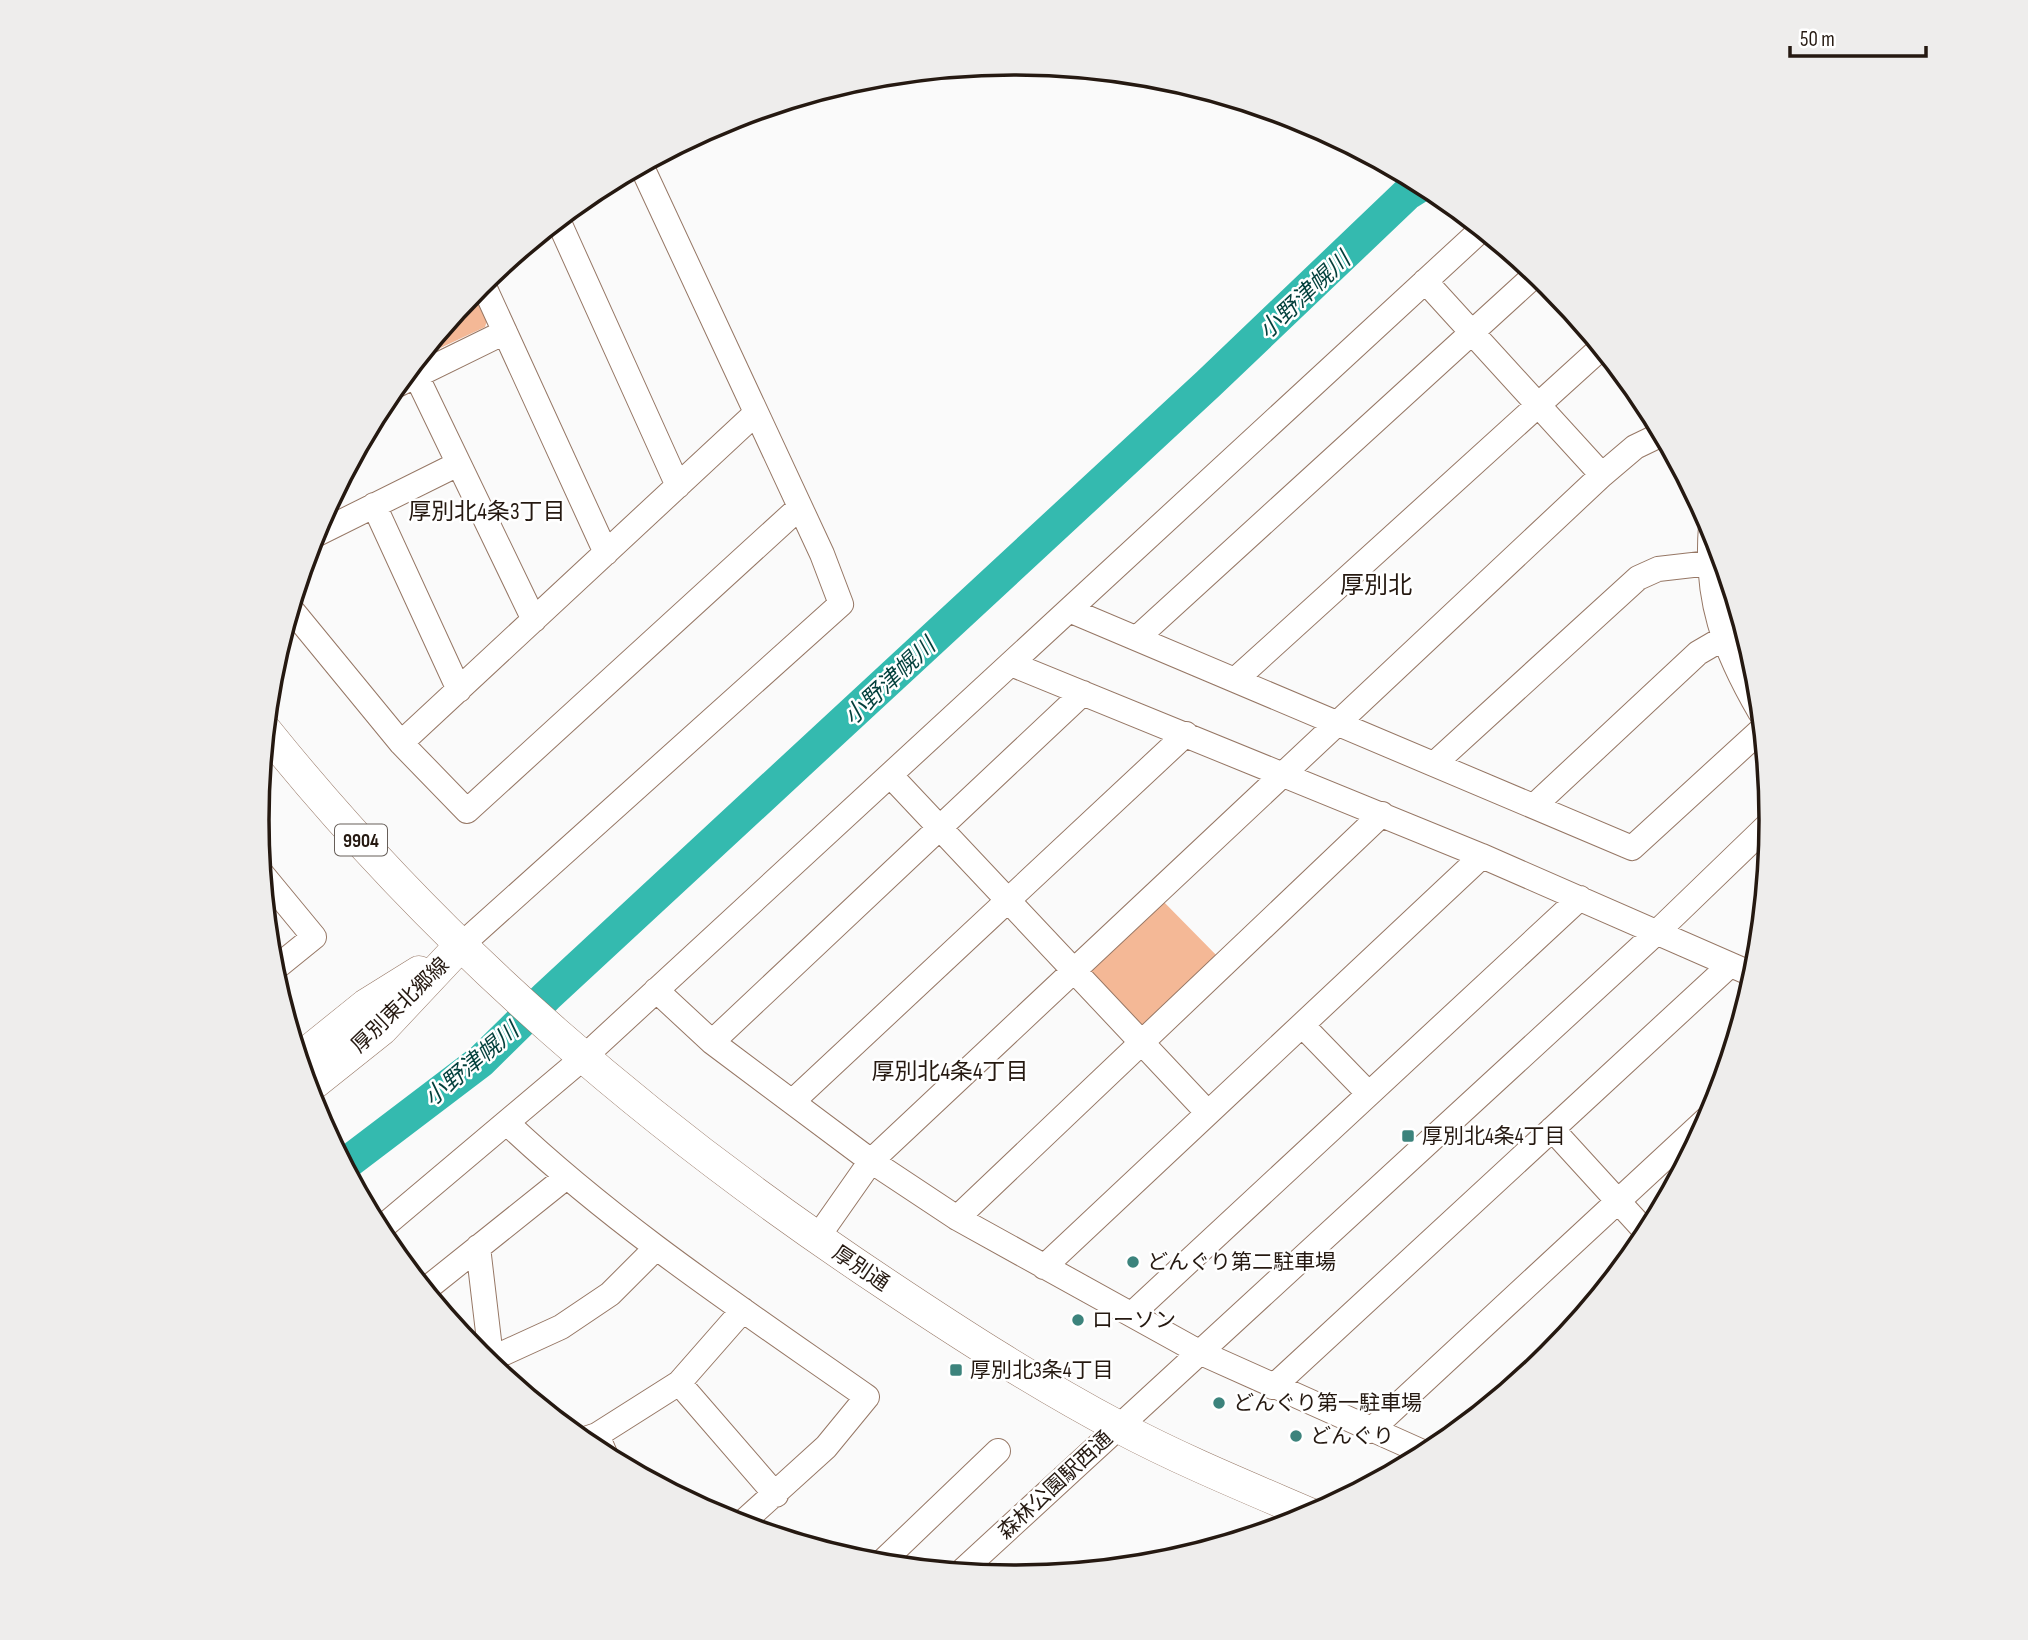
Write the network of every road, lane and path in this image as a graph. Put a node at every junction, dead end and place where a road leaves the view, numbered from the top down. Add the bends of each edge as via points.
1 (645, 173) edge
2 (562, 228) edge
3 (1475, 235) edge
4 (1425, 281) junction
5 (1528, 281) edge
6 (487, 293) edge
7 (505, 332) junction
8 (1472, 333) junction
9 (1594, 354) edge
10 (418, 374) edge
11 (410, 386) edge
12 (1537, 405) junction
13 (756, 413) junction
14 (1653, 439) edge
15 (458, 464) junction
16 (1602, 475) junction
17 (678, 486) junction
18 (374, 505) junction
19 (800, 507) junction
20 (329, 528) edge
21 (606, 553) junction
22 (1710, 557) edge
23 (1710, 563) junction
24 (1069, 610) junction
25 (298, 617) edge
26 (534, 620) junction
27 (1136, 638) junction
28 (1722, 639) junction
29 (1011, 664) junction
30 (1235, 680) junction
31 (1746, 684) edge
32 (459, 690) junction
33 (1083, 693) junction
34 (1337, 723) junction
35 (1186, 734) junction
36 (1753, 737) edge
37 (274, 741) edge
38 (401, 743) junction
39 (1434, 764) junction
40 (1284, 774) junction
41 (890, 775) junction
42 (1534, 806) junction
43 (1382, 814) junction
44 (940, 828) junction
45 (1758, 834) edge
46 (1482, 856) junction
47 (273, 887) edge
48 (1580, 898) junction
49 (1008, 900) junction
50 (1656, 933) junction
51 (459, 947) junction
52 (283, 962) edge
53 (1730, 965) junction
54 (1074, 970) junction
55 (1743, 970) edge
56 (656, 990) junction
57 (1302, 1025) junction
58 (712, 1042) junction
59 (1142, 1042) junction
60 (307, 1053) edge
61 (583, 1058) junction
62 (317, 1081) edge
63 (1368, 1094) junction
64 (792, 1102) junction
65 (1208, 1113) junction
66 (507, 1123) junction
67 (1552, 1129) junction
68 (1687, 1137) edge
69 (871, 1161) junction
70 (565, 1178) junction
71 (1618, 1202) junction
72 (957, 1218) junction
73 (388, 1223) edge
74 (1639, 1224) edge
75 (817, 1238) junction
76 (478, 1247) junction
77 (655, 1249) junction
78 (1044, 1267) junction
79 (432, 1284) edge
80 (743, 1310) junction
81 (1133, 1313) junction
82 (490, 1349) edge
83 (1199, 1352) junction
84 (499, 1358) edge
85 (679, 1383) junction
86 (1273, 1387) junction
87 (1118, 1426) junction
88 (1370, 1431) junction
89 (601, 1440) edge
90 (1413, 1448) edge
91 (998, 1451) dead end
92 (776, 1496) junction
93 (1290, 1511) edge
94 (751, 1516) edge
95 (891, 1554) edge
96 (970, 1563) edge

1 - 13 street
2 - 17 street
3 - 4 street
4 - 8 street
4 - 24 street
5 - 8 street
6 - 7 street
7 - 10 street
7 - 21 street
8 - 12 street
8 - 27 street
9 - 12 street
11 - 15 street
12 - 16 street
12 - 30 street
13 - 17 street
13 - 19 street
14 - 16 street via 1635,447
15 - 18 street
15 - 26 street
16 - 34 street
17 - 21 street
18 - 20 street
18 - 32 street
19 - 38 street via 467,811
19 - 51 street via 841,604
21 - 26 street
22 - 23 street
23 - 28 street
23 - 39 street via 1658,569 1638,578
24 - 27 street
24 - 29 street
25 - 38 street
26 - 32 street
27 - 30 street
28 - 31 street
28 - 42 street via 1698,653
29 - 33 street
29 - 41 street
30 - 34 street
32 - 38 street
33 - 35 street
33 - 44 street
34 - 39 street
34 - 40 street
35 - 40 street
35 - 49 street
36 - 42 street via 1632,848
37 - 51 main road, 厚別東北郷線 / 9904
39 - 42 street
40 - 43 street
40 - 54 street
41 - 44 street
41 - 56 street
43 - 46 street
43 - 59 street
44 - 49 street
44 - 58 street
45 - 50 street, 森林公園駅西通
46 - 48 street
46 - 57 street
47 - 52 street via 314,937
48 - 50 street
48 - 63 street
49 - 54 street
49 - 64 street
50 - 53 street
50 - 83 street, 森林公園駅西通
51 - 60 main road, 厚別東北郷線 via 366,1006
51 - 61 main road, 厚別通
51 - 62 main road, 厚別東北郷線 via 382,1028
53 - 55 street
53 - 67 street
54 - 59 street
54 - 69 street
56 - 58 street
56 - 61 street
57 - 63 street
57 - 65 street
58 - 64 street
59 - 65 street
59 - 72 street
61 - 66 street
61 - 75 main road, 厚別通 via 714,1165
63 - 81 street
64 - 69 street
65 - 78 street
66 - 70 street
66 - 73 street
67 - 71 street
67 - 86 street
68 - 71 street
69 - 72 street
69 - 75 street
70 - 76 street
70 - 77 street
71 - 74 street
71 - 88 street
72 - 78 street
75 - 87 main road, 厚別通 via 1018,1369
76 - 79 street
76 - 82 street
77 - 80 street
77 - 84 street via 610,1294
78 - 81 street
80 - 85 street
80 - 92 street via 867,1397 826,1447
81 - 83 street
83 - 86 street
83 - 87 street, 森林公園駅西通
85 - 89 street
85 - 92 street
86 - 88 street
87 - 93 main road, 厚別通
87 - 96 street, 森林公園駅西通
88 - 90 street
91 - 95 street
92 - 94 street

